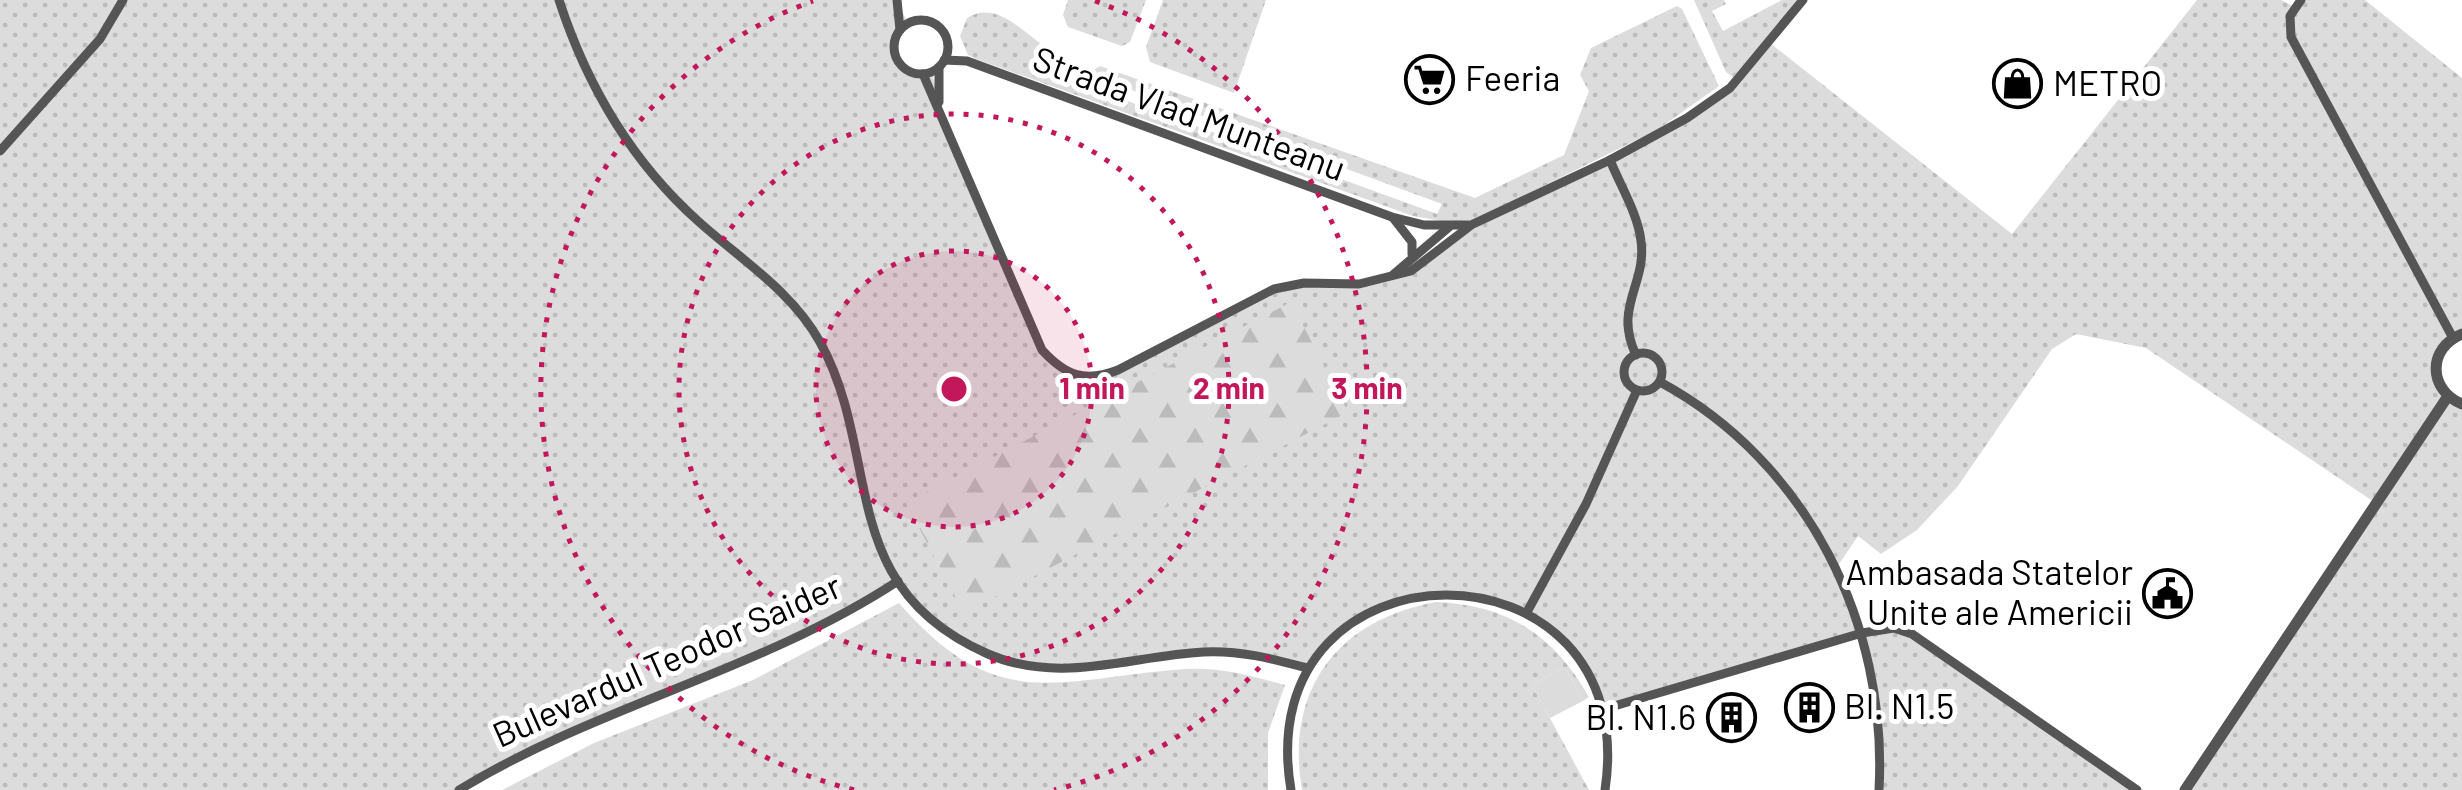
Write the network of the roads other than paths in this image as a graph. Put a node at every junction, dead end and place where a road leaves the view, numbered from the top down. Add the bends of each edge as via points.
1 (123, 0) edge
2 (559, 0) edge
3 (1803, 0) edge
4 (2301, 0) edge
5 (898, 2) edge
6 (920, 21) junction
7 (900, 30) junction
8 (947, 46) junction
9 (967, 62) junction
10 (942, 64) junction
11 (923, 74) junction
12 (939, 104) junction
13 (0, 151) edge
14 (1610, 160) junction
15 (1392, 217) junction
16 (1424, 225) junction
17 (1471, 225) junction
18 (1449, 227) junction
19 (1432, 238) junction
20 (1412, 254) junction
21 (1425, 262) junction
22 (1392, 276) junction
23 (2457, 336) edge
24 (1636, 355) junction
25 (1660, 382) junction
26 (1637, 390) junction
27 (2448, 396) junction
28 (2462, 404) edge
29 (898, 582) junction
30 (1526, 612) junction
31 (1862, 632) junction
32 (1307, 668) junction
33 (1604, 710) junction
34 (460, 790) edge
35 (1292, 790) edge
36 (1605, 790) edge
37 (1879, 790) edge
38 (2137, 790) edge
39 (2185, 790) edge

1 - 13 street via 100,39
2 - 29 street via 591,82 648,171 794,304 822,344 868,516
3 - 14 street via 1730,88
4 - 23 street via 2290,16 2291,37
5 - 6 street
5 - 7 street
6 - 7 street
6 - 8 street via 936,26
7 - 11 street via 897,60
8 - 9 street, Strada Vlad Munteanu
8 - 10 street
9 - 10 street, Strada Vlad Munteanu
9 - 15 street, Strada Vlad Munteanu
10 - 11 street
10 - 12 street
11 - 12 street
12 - 22 street via 959,165 1042,350 1070,374 1097,378 1118,370 1274,289
14 - 17 street
14 - 24 street via 1641,241 1626,310
15 - 16 street, Strada Vlad Munteanu
15 - 20 street via 1412,242
16 - 18 street, Strada Vlad Munteanu
16 - 19 street
17 - 18 street, Strada Vlad Munteanu
17 - 21 street
18 - 19 street
19 - 20 street
19 - 21 street
20 - 22 street
21 - 22 street
23 - 27 street via 2442,347 2435,366
24 - 25 street via 1657,359
24 - 26 street via 1624,375
25 - 26 street
25 - 31 street via 1714,418 1780,480 1837,567
26 - 30 street via 1586,504
27 - 28 street
27 - 39 street
29 - 32 street via 952,634 1024,666 1080,668 1205,652 1252,654
29 - 34 street, Bulevardul Teodor Saider via 708,679 573,730
30 - 32 street via 1469,593 1401,598 1346,628
30 - 33 street via 1583,666
31 - 33 street
31 - 37 street via 1876,690
31 - 38 street via 1894,628 1912,634
32 - 35 street via 1290,719
33 - 36 street via 1610,742

